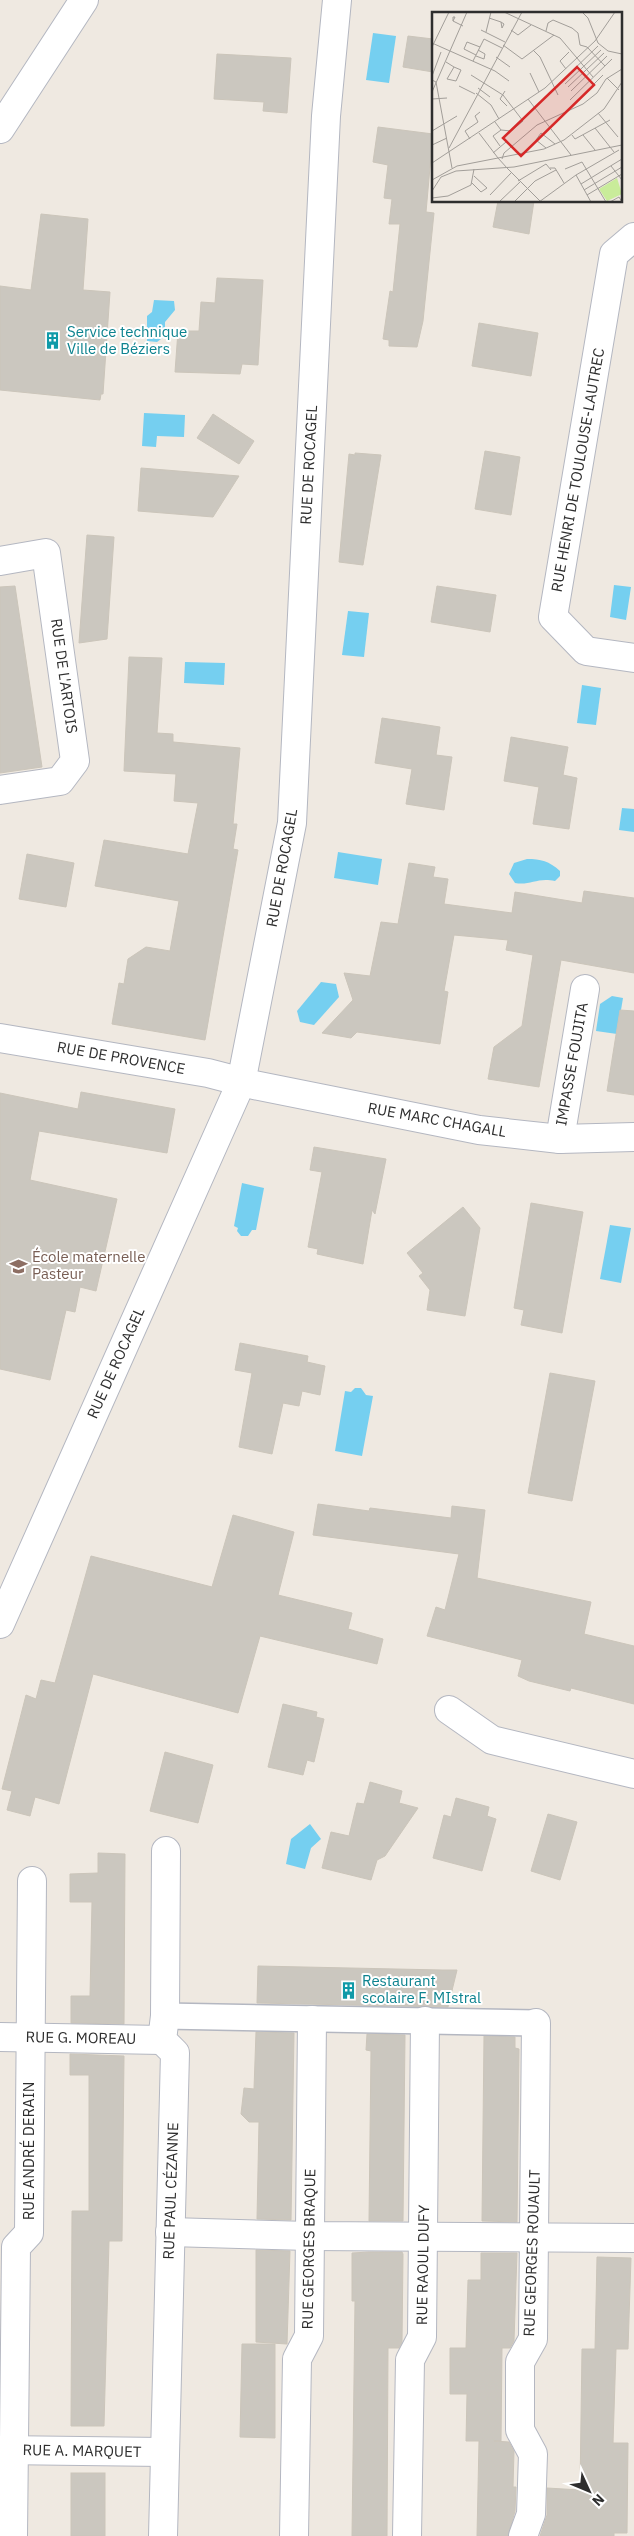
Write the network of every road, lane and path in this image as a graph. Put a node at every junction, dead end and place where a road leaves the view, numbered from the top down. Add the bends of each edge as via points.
1 (84, 0) edge
2 (337, 0) edge
3 (0, 129) edge
4 (634, 237) edge
5 (0, 561) edge
6 (634, 658) edge
7 (0, 790) edge
8 (585, 989) dead end
9 (0, 1038) edge
10 (241, 1083) junction
11 (634, 1137) edge
12 (560, 1138) junction
13 (0, 1624) edge
14 (449, 1710) dead end
15 (634, 1774) edge
16 (166, 1851) dead end
17 (32, 1881) dead end
18 (312, 2020) junction
19 (425, 2021) junction
20 (536, 2023) joint
21 (163, 2028) junction
22 (0, 2037) edge
23 (29, 2037) junction
24 (170, 2232) junction
25 (309, 2236) junction
26 (424, 2237) junction
27 (534, 2238) junction
28 (634, 2238) edge
29 (7, 2450) edge
30 (163, 2452) junction
31 (13, 2536) edge
32 (163, 2536) edge
33 (294, 2536) edge
34 (407, 2536) edge
35 (523, 2536) edge

1 - 3 street
2 - 10 street, RUE DE ROCAGEL via 326,116 292,823
4 - 6 street, RUE HENRI DE TOULOUSE-LAUTREC via 614,254 554,617 586,651
5 - 7 street, RUE DE L'ARTOIS via 46,553 75,760 60,781
8 - 12 street, IMPASSE FOUJITA
9 - 10 street, RUE DE PROVENCE via 208,1073
10 - 12 street, RUE MARC CHAGALL via 479,1130
10 - 13 street, RUE DE ROCAGEL
11 - 12 street, RUE MARC CHAGALL
14 - 15 street via 492,1740
16 - 21 street
17 - 23 street, RUE ANDRÉ DERAIN
18 - 19 street
18 - 21 street
18 - 25 street, RUE GEORGES BRAQUE
19 - 20 street
19 - 26 street, RUE RAOUL DUFY
20 - 27 street, RUE GEORGES ROUAULT
21 - 23 street, RUE G. MOREAU
21 - 24 street, RUE PAUL CÉZANNE via 175,2053
22 - 23 street, RUE G. MOREAU
23 - 29 street, RUE ANDRÉ DERAIN via 29,2233 16,2247
24 - 25 street
24 - 30 street, RUE PAUL CÉZANNE
25 - 26 street
25 - 33 street, RUE GEORGES BRAQUE via 309,2336 297,2359
26 - 27 street
26 - 34 street, RUE RAOUL DUFY via 422,2337 410,2360
27 - 28 street
27 - 35 street, RUE GEORGES ROUAULT via 533,2339 520,2362 520,2430 533,2454 531,2514
29 - 30 street, RUE A. MARQUET
29 - 31 street, RUE ANDRÉ DERAIN
30 - 32 street, RUE PAUL CÉZANNE

